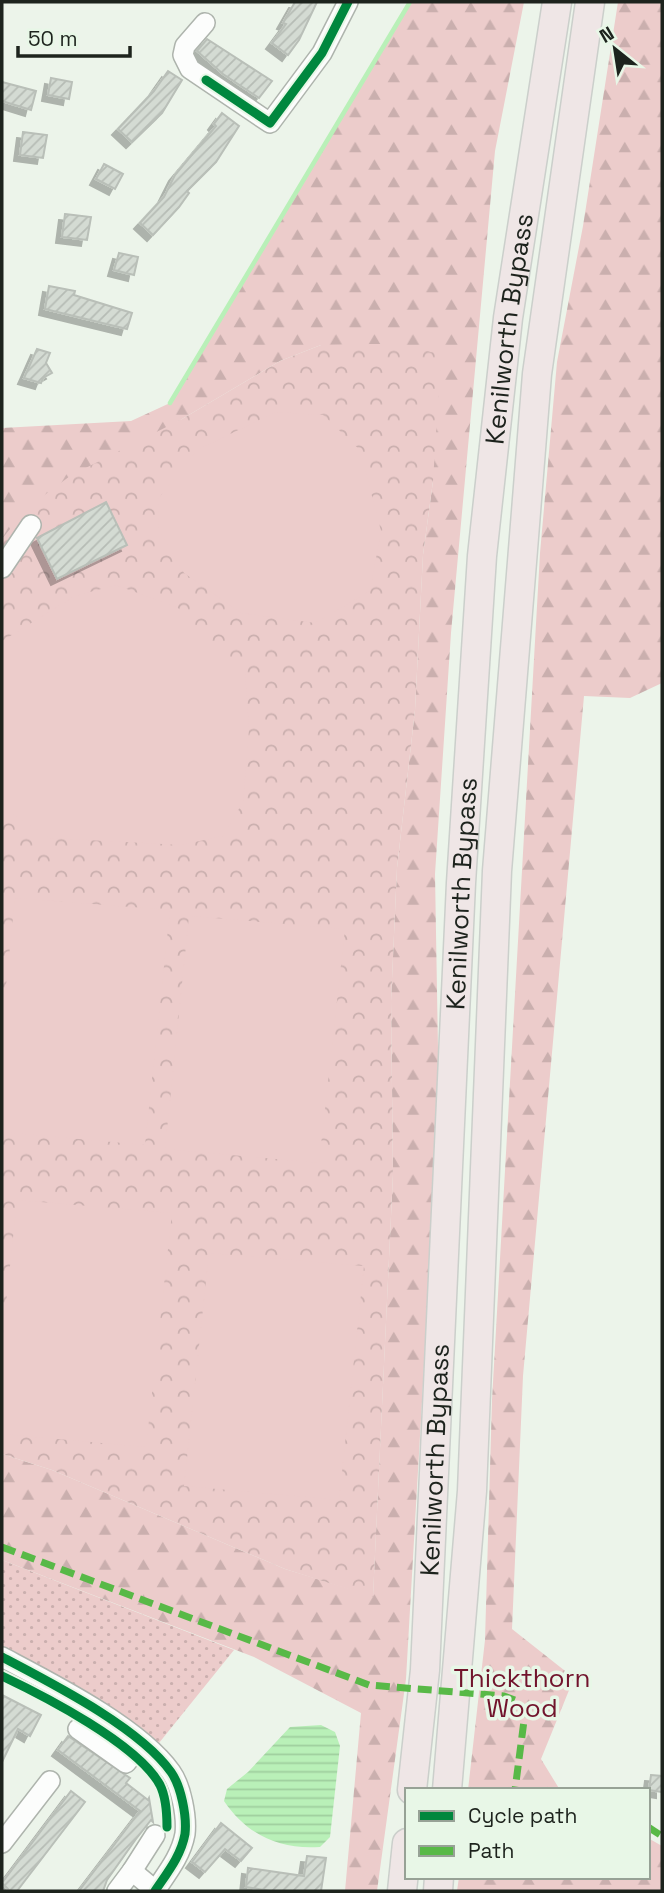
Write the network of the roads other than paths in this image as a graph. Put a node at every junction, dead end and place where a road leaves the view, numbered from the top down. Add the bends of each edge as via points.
1 (348, 2) edge
2 (557, 2) edge
3 (590, 2) edge
4 (205, 23) dead end
5 (31, 525) dead end
6 (2, 568) edge
7 (2, 1657) edge
8 (78, 1729) dead end
9 (142, 1744) junction
10 (50, 1781) dead end
11 (412, 1788) edge
12 (447, 1788) edge
13 (155, 1835) dead end
14 (2, 1843) edge
15 (405, 1862) edge
16 (132, 1871) junction
17 (117, 1891) edge
18 (156, 1891) edge
19 (402, 1891) edge

1 - 4 street via 322,53 270,123 190,69 183,55 185,46
2 - 11 highway, Kenilworth Bypass via 508,318 482,556 461,883 425,1670
3 - 12 highway, Kenilworth Bypass via 537,374 497,871 472,1491
5 - 6 street
7 - 9 street via 59,1687
8 - 9 street via 126,1763
9 - 18 street via 173,1774 182,1799 185,1832 180,1853
10 - 14 street
13 - 16 street
15 - 19 highway
16 - 17 street
16 - 18 street

